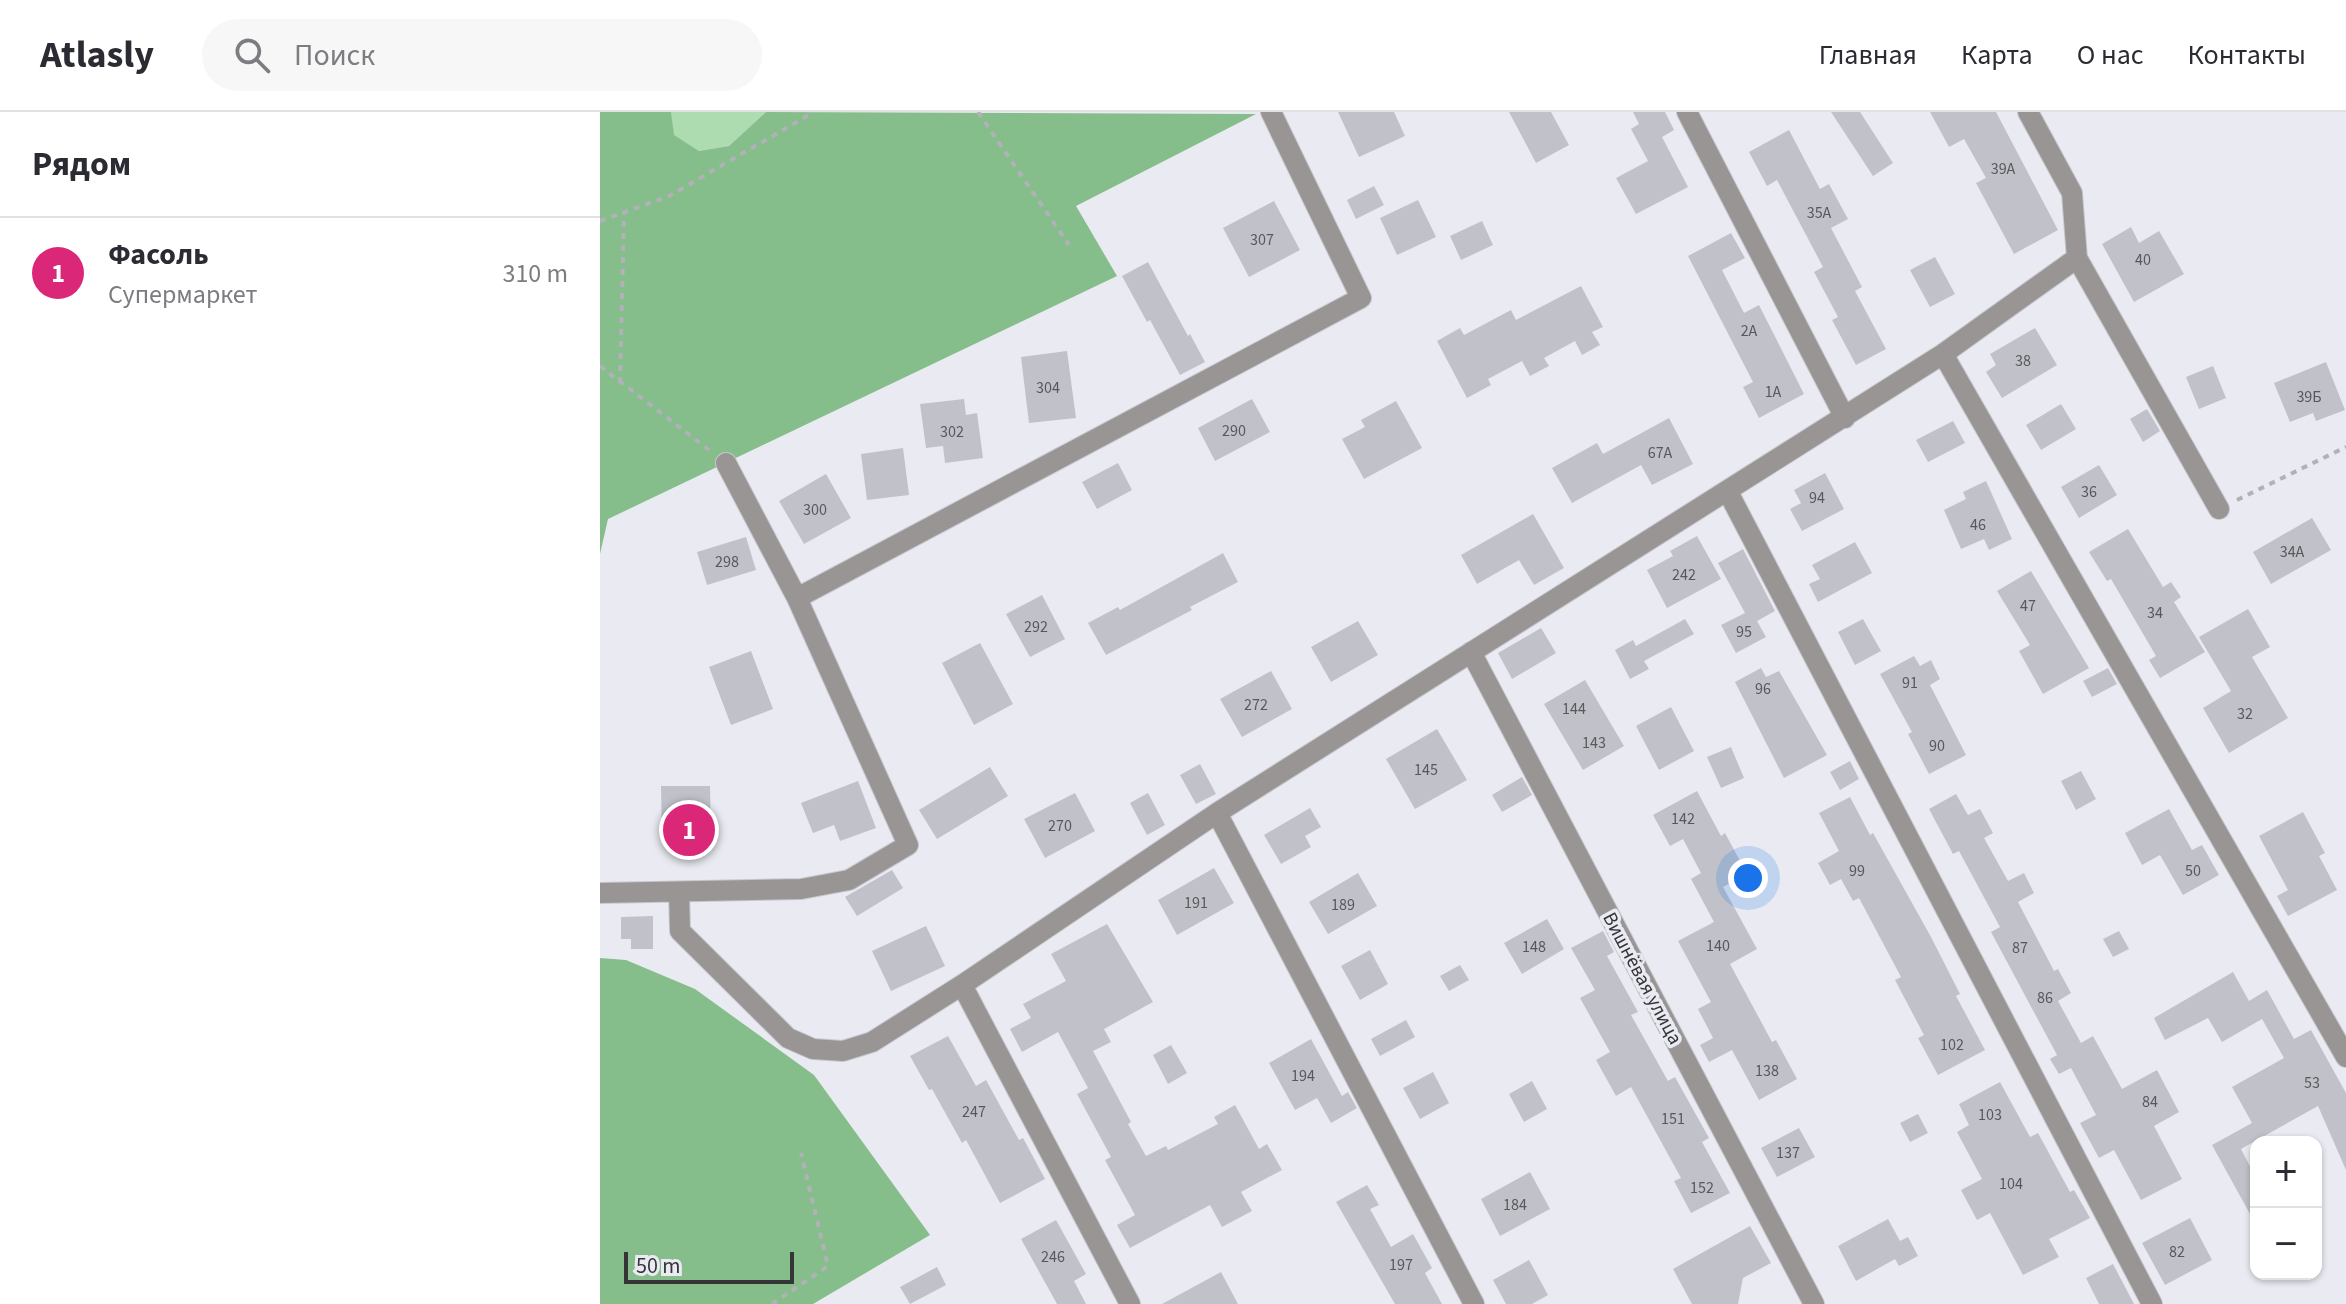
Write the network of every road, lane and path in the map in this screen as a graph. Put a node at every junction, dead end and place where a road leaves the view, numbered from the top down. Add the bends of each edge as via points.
1 (814, 112) edge
2 (978, 112) edge
3 (1271, 112) edge
4 (1687, 112) edge
5 (2028, 112) edge
6 (624, 212) junction
7 (600, 221) edge
8 (1069, 245) dead end
9 (2077, 258) junction
10 (1943, 354) junction
11 (600, 366) edge
12 (620, 383) junction
13 (1845, 418) junction
14 (2346, 447) edge
15 (726, 463) joint
16 (1728, 492) junction
17 (2219, 509) joint
18 (797, 598) junction
19 (1471, 652) junction
20 (1217, 813) junction
21 (679, 892) junction
22 (600, 893) edge
23 (962, 985) junction
24 (2346, 1057) edge
25 (801, 1153) dead end
26 (772, 1304) edge
27 (1130, 1304) edge
28 (1474, 1304) edge
29 (1814, 1304) edge
30 (2152, 1304) edge

1 - 6 path via 669,196
2 - 8 path
3 - 18 street via 1361,298
4 - 13 street
5 - 9 street via 2072,193
6 - 7 path
6 - 12 path
9 - 10 street
9 - 17 street
10 - 13 street
10 - 24 street
11 - 12 path
12 - 15 path
13 - 16 street
14 - 17 path
15 - 18 street
16 - 19 street
16 - 30 street
18 - 21 street via 908,845 849,880 801,889
19 - 20 street
19 - 29 street, Вишнёвая улица
20 - 23 street
20 - 28 street
21 - 22 street
21 - 23 street via 680,931 788,1038 813,1049 843,1051 872,1042
23 - 27 street
25 - 26 path via 828,1266

